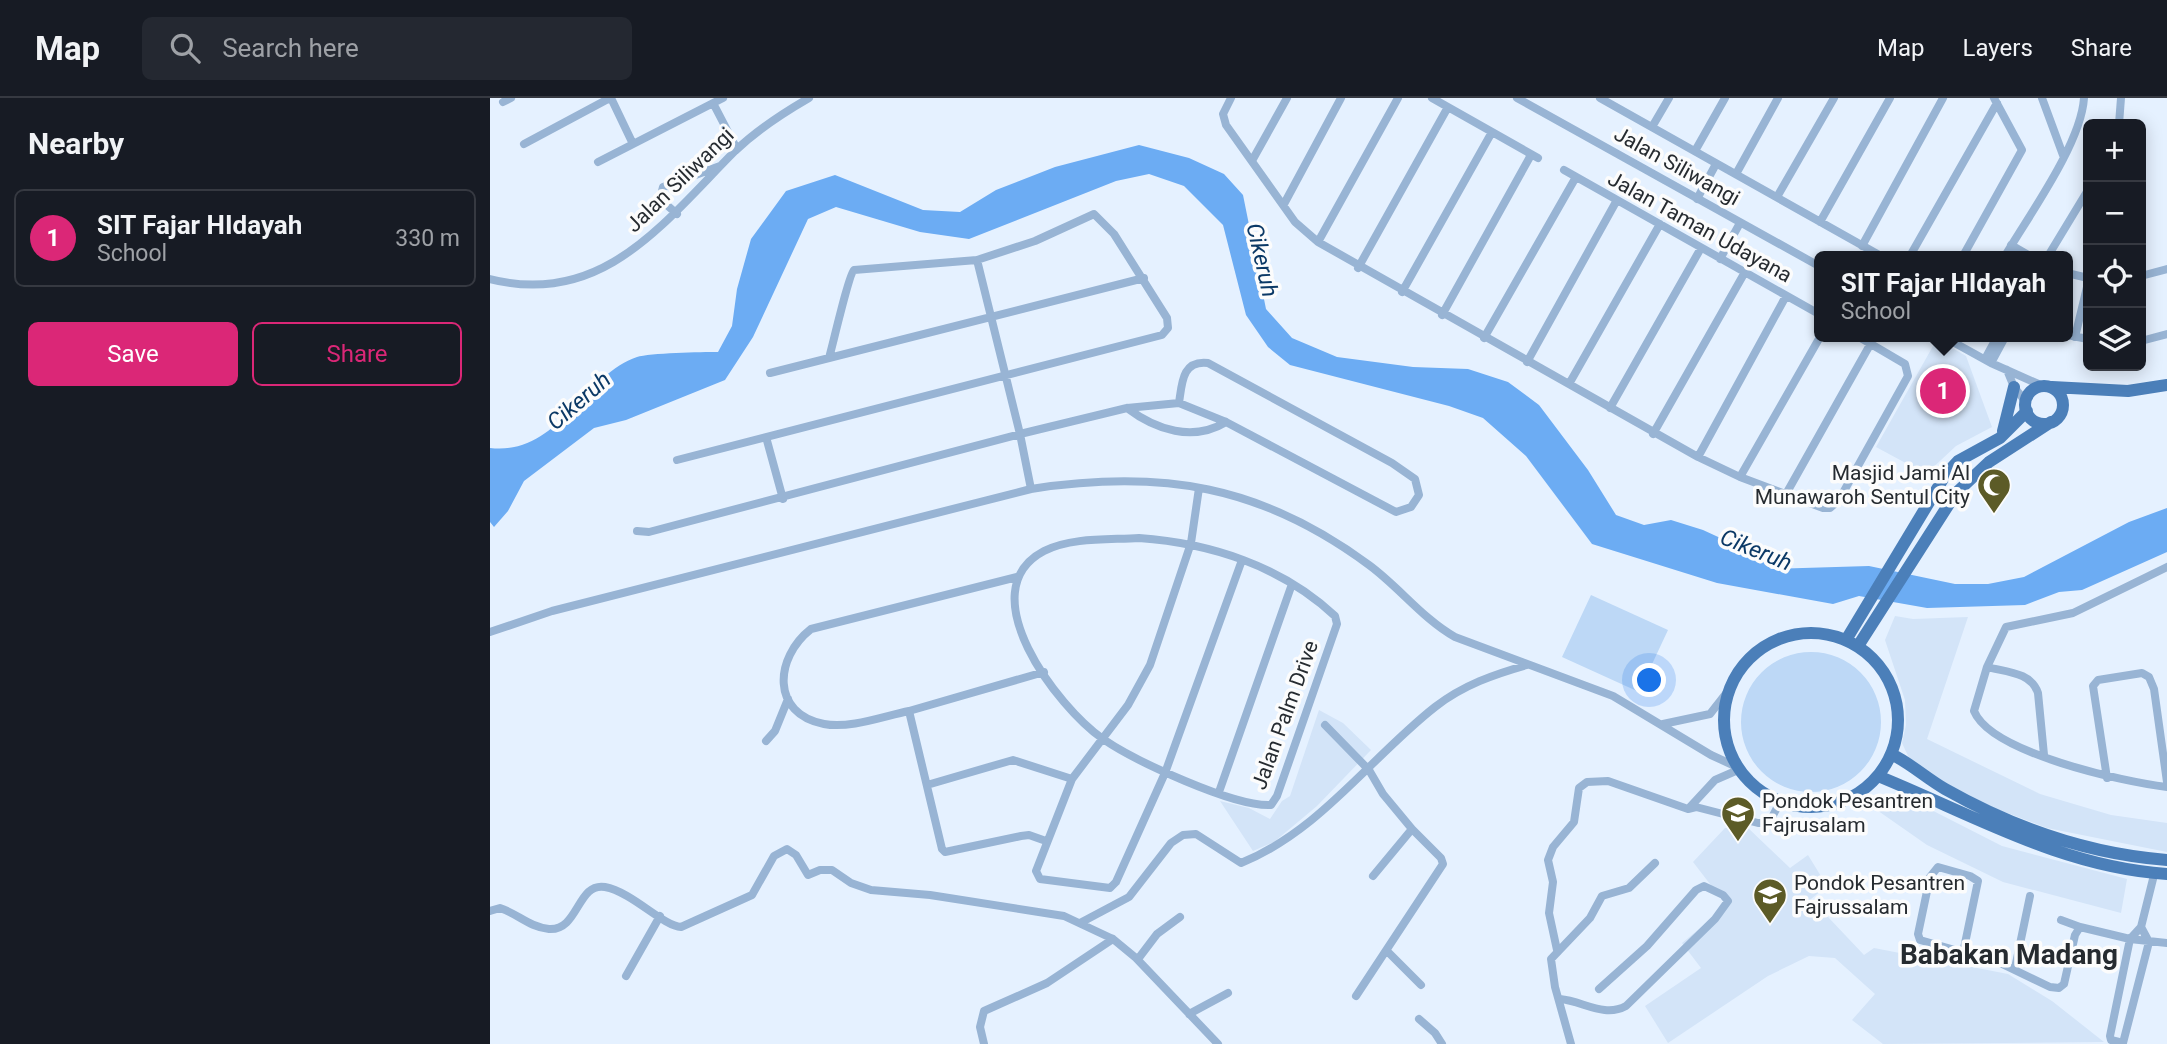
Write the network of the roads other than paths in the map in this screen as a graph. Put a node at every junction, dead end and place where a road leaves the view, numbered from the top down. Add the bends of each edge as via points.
1 (611, 98) edge
2 (723, 98) edge
3 (809, 98) edge
4 (1231, 98) edge
5 (1287, 98) edge
6 (1341, 98) edge
7 (1398, 98) edge
8 (1432, 98) edge
9 (1517, 98) edge
10 (1600, 98) edge
11 (1670, 98) edge
12 (1725, 98) edge
13 (1778, 98) edge
14 (1834, 98) edge
15 (1890, 98) edge
16 (1943, 98) edge
17 (2042, 98) edge
18 (2084, 98) edge
19 (2121, 98) edge
20 (1611, 101) edge
21 (1996, 101) edge
22 (713, 103) junction
23 (1448, 107) junction
24 (2119, 119) edge
25 (1652, 127) junction
26 (1492, 132) junction
27 (524, 144) dead end
28 (633, 144) junction
29 (737, 149) junction
30 (1695, 151) junction
31 (2063, 155) junction
32 (1253, 159) junction
33 (598, 162) dead end
34 (1716, 163) junction
35 (723, 164) junction
36 (1564, 170) dead end
37 (1736, 174) junction
38 (1576, 177) junction
39 (1777, 198) junction
40 (2083, 198) edge
41 (1697, 199) junction
42 (1616, 200) junction
43 (1284, 204) junction
44 (2078, 206) junction
45 (2083, 208) edge
46 (677, 214) junction
47 (1821, 222) junction
48 (1740, 223) junction
49 (1660, 224) junction
50 (1318, 242) junction
51 (2011, 245) junction
52 (1862, 246) junction
53 (1701, 248) junction
54 (1872, 251) edge
55 (1913, 251) edge
56 (1966, 251) edge
57 (2008, 251) edge
58 (2021, 251) edge
59 (2051, 251) edge
60 (1720, 259) junction
61 (977, 260) junction
62 (1814, 264) edge
63 (1358, 268) junction
64 (2167, 269) edge
65 (1745, 272) junction
66 (2146, 275) edge
67 (1144, 278) junction
68 (490, 279) edge
69 (1402, 292) junction
70 (1786, 296) junction
71 (2083, 296) edge
72 (1814, 311) edge
73 (1442, 315) junction
74 (989, 318) junction
75 (2073, 329) edge
76 (2167, 334) edge
77 (1484, 338) junction
78 (2146, 340) edge
79 (1817, 342) edge
80 (1953, 342) edge
81 (1995, 342) edge
82 (2002, 342) edge
83 (1871, 343) joint
84 (829, 358) junction
85 (1988, 361) junction
86 (1527, 362) junction
87 (2007, 370) junction
88 (770, 373) dead end
89 (1004, 378) junction
90 (1569, 384) junction
91 (2167, 385) edge
92 (2014, 387) junction
93 (2047, 387) junction
94 (2109, 391) junction
95 (1179, 403) junction
96 (2027, 407) junction
97 (2063, 407) junction
98 (1127, 408) junction
99 (1611, 408) junction
100 (1226, 422) junction
101 (2051, 422) junction
102 (1653, 433) junction
103 (1020, 434) junction
104 (766, 437) junction
105 (2000, 438) junction
106 (1698, 457) junction
107 (677, 460) dead end
108 (1740, 477) junction
109 (1199, 488) junction
110 (1031, 489) junction
111 (1786, 494) junction
112 (783, 499) junction
113 (637, 531) dead end
114 (1191, 543) junction
115 (1242, 560) junction
116 (2167, 567) edge
117 (1017, 577) junction
118 (1292, 584) junction
119 (490, 632) edge
120 (1846, 640) junction
121 (1858, 646) junction
122 (1530, 664) junction
123 (1987, 667) junction
124 (1044, 672) junction
125 (1728, 691) junction
126 (788, 699) junction
127 (909, 711) junction
128 (1663, 724) junction
129 (1325, 725) dead end
130 (1100, 738) junction
131 (766, 741) dead end
132 (1891, 754) junction
133 (2043, 755) junction
134 (1738, 768) junction
135 (1369, 770) junction
136 (1165, 773) junction
137 (1878, 776) junction
138 (2107, 778) junction
139 (1072, 779) junction
140 (927, 785) junction
141 (2167, 785) edge
142 (1219, 792) junction
143 (1780, 802) junction
144 (1688, 809) junction
145 (1412, 829) junction
146 (1046, 841) junction
147 (2162, 859) edge
148 (1654, 863) dead end
149 (2161, 874) edge
150 (1373, 876) dead end
151 (2029, 895) dead end
152 (490, 911) edge
153 (660, 916) junction
154 (1180, 917) dead end
155 (2061, 920) dead end
156 (1080, 923) junction
157 (2080, 927) junction
158 (2141, 927) junction
159 (1113, 939) junction
160 (2130, 939) junction
161 (2149, 942) junction
162 (2167, 943) edge
163 (1557, 950) junction
164 (1387, 951) junction
165 (1963, 953) junction
166 (1138, 959) junction
167 (2015, 968) junction
168 (626, 976) dead end
169 (1421, 985) dead end
170 (1600, 989) dead end
171 (1228, 993) dead end
172 (1356, 996) dead end
173 (1560, 999) junction
174 (1189, 1014) junction
175 (1419, 1019) dead end
176 (984, 1044) edge
177 (1218, 1044) edge
178 (1442, 1044) edge
179 (1572, 1044) edge

1 - 27 street
1 - 28 street
2 - 22 street
3 - 29 street, Jalan Siliwangi
4 - 32 street via 1223,119
5 - 32 street
6 - 43 street
7 - 50 street
8 - 23 street
9 - 41 street, Jalan Siliwangi
10 - 20 street
11 - 25 street
12 - 30 street
13 - 37 street
14 - 39 street
15 - 47 street
16 - 52 street
17 - 31 street
18 - 31 street via 2077,130
19 - 24 street
20 - 25 street
21 - 55 street
21 - 56 street via 2022,150
22 - 28 street
22 - 29 street
23 - 26 street
23 - 63 street
25 - 30 street
26 - 69 street
26 - 73 street via 1535,156
28 - 33 street
29 - 35 street, Jalan Siliwangi
30 - 34 street
31 - 51 street
32 - 43 street
34 - 37 street
34 - 41 street
35 - 46 street, Jalan Siliwangi
35 - 46 street via 663,187 660,199
36 - 38 street, Jalan Taman Udayana
37 - 39 street
38 - 42 street, Jalan Taman Udayana
38 - 77 street
39 - 47 street
40 - 44 street
41 - 48 street, Jalan Siliwangi
42 - 49 street, Jalan Taman Udayana
42 - 86 street
43 - 50 street
44 - 45 street
44 - 59 street
46 - 68 street, Jalan Siliwangi via 615,264 569,281 513,285
47 - 52 street
48 - 60 street
48 - 62 street, Jalan Siliwangi
49 - 53 street, Jalan Taman Udayana
49 - 90 street
50 - 63 street
51 - 57 street
51 - 58 street
52 - 54 street
53 - 60 street, Jalan Taman Udayana
53 - 99 street
60 - 65 street, Jalan Taman Udayana
61 - 67 street via 1035,241 1094,214
61 - 74 street
61 - 84 street via 854,270 848,278 844,310
63 - 69 street
64 - 66 street
65 - 70 street, Jalan Taman Udayana
65 - 102 street
67 - 74 street
67 - 89 street via 1167,318 1168,328 1162,335
69 - 73 street
70 - 72 street, Jalan Taman Udayana
70 - 106 street
71 - 75 street
73 - 77 street
74 - 84 street
74 - 89 street
76 - 78 street
77 - 86 street
79 - 108 street
80 - 85 street
81 - 85 street
82 - 85 street
83 - 111 street
83 - 111 street via 1909,368 1874,440 1839,500 1829,508
84 - 88 street
85 - 87 street
86 - 90 street
87 - 92 street
87 - 93 street
89 - 103 street
89 - 104 street
90 - 99 street
91 - 94 main road
92 - 96 street
92 - 105 main road
93 - 94 main road
93 - 96 main road via 2030,393
93 - 97 main road via 2062,398
94 - 97 main road via 2080,396
95 - 98 street
95 - 100 street
95 - 100 street via 1186,370 1192,364 1208,363 1392,463 1415,479 1419,495 1411,507 1395,512
96 - 101 main road via 2037,422
96 - 105 main road
97 - 101 main road
98 - 100 street via 1163,429 1194,432
98 - 103 street
99 - 102 street
101 - 121 main road via 1989,462 1945,506
102 - 106 street
103 - 110 street
103 - 112 street
104 - 107 street
104 - 112 street
105 - 120 main road via 1964,457 1946,474
106 - 108 street
108 - 111 street
109 - 110 street via 1138,479
109 - 114 street
109 - 122 street via 1251,500 1311,527 1385,576 1444,631
110 - 119 street via 552,611
112 - 113 street via 649,532
114 - 115 street, Jalan Palm Drive
114 - 117 street, Jalan Palm Drive via 1089,540 1043,552
114 - 130 street via 1150,665 1128,705
115 - 118 street, Jalan Palm Drive
115 - 136 street
116 - 123 street via 2073,613 2006,628
117 - 124 street, Jalan Palm Drive via 1015,614
117 - 126 street via 811,629 788,654 783,676
118 - 142 street
118 - 142 street, Jalan Palm Drive via 1328,610 1337,624 1303,723 1271,805
120 - 121 main road
120 - 125 main road via 1818,633 1790,635 1742,666
121 - 132 main road via 1877,662 1890,683 1897,706
122 - 128 street via 1613,696
122 - 135 street via 1493,675 1437,705
123 - 133 street via 2034,683
123 - 133 street via 1974,711 1979,720 1987,730
124 - 127 street
124 - 130 street, Jalan Palm Drive
125 - 128 street via 1710,714
125 - 134 main road via 1723,720 1728,750
126 - 127 street via 808,718 836,726
126 - 131 street
127 - 140 street
128 - 134 street
129 - 135 street
130 - 136 street, Jalan Palm Drive
130 - 139 street
132 - 137 main road
132 - 147 main road via 1984,809 2053,838 2102,852
133 - 138 street
134 - 143 main road via 1764,794
134 - 144 street via 1715,780
135 - 145 street
135 - 156 street via 1282,842 1241,863 1196,834 1183,835 1171,843 1129,897
136 - 142 street, Jalan Palm Drive
136 - 146 street via 1110,888 1040,878 1036,871
137 - 143 main road via 1862,791 1822,807
137 - 149 main road via 2063,855
138 - 141 street
138 - 141 street via 2093,687 2098,680 2146,674 2154,689
139 - 140 street via 1013,760
139 - 146 street
140 - 146 street via 945,852 1029,835
143 - 144 street via 1769,823
144 - 163 street via 1608,781 1587,782 1578,788 1574,822 1552,847 1548,860 1553,883 1549,913
145 - 150 street
145 - 164 street via 1443,864
147 - 149 street
148 - 163 street via 1629,888 1602,896 1590,918
149 - 158 street
151 - 167 street
152 - 153 street via 500,908 531,925 553,929 567,922 589,891 602,886 628,895
153 - 156 street via 681,927 742,901 755,891 774,856 787,849 808,876 832,870 871,890 1038,910
153 - 168 street
154 - 166 street via 1157,934
155 - 157 street
156 - 159 street
157 - 160 street
157 - 167 street via 2062,987 2050,988
158 - 160 street
158 - 161 street
159 - 166 street
159 - 176 street via 1047,983 984,1012 979,1027
160 - 161 street
160 - 161 street via 2110,1036 2123,1043
161 - 162 street
163 - 173 street via 1551,971
164 - 169 street
164 - 172 street
165 - 165 street via 1919,938 1930,877 1938,867 1978,881
165 - 167 street
166 - 174 street
170 - 173 street via 1647,946 1696,890 1704,886 1728,901 1626,1006 1604,1011
171 - 174 street
173 - 179 street
174 - 177 street
175 - 178 street

